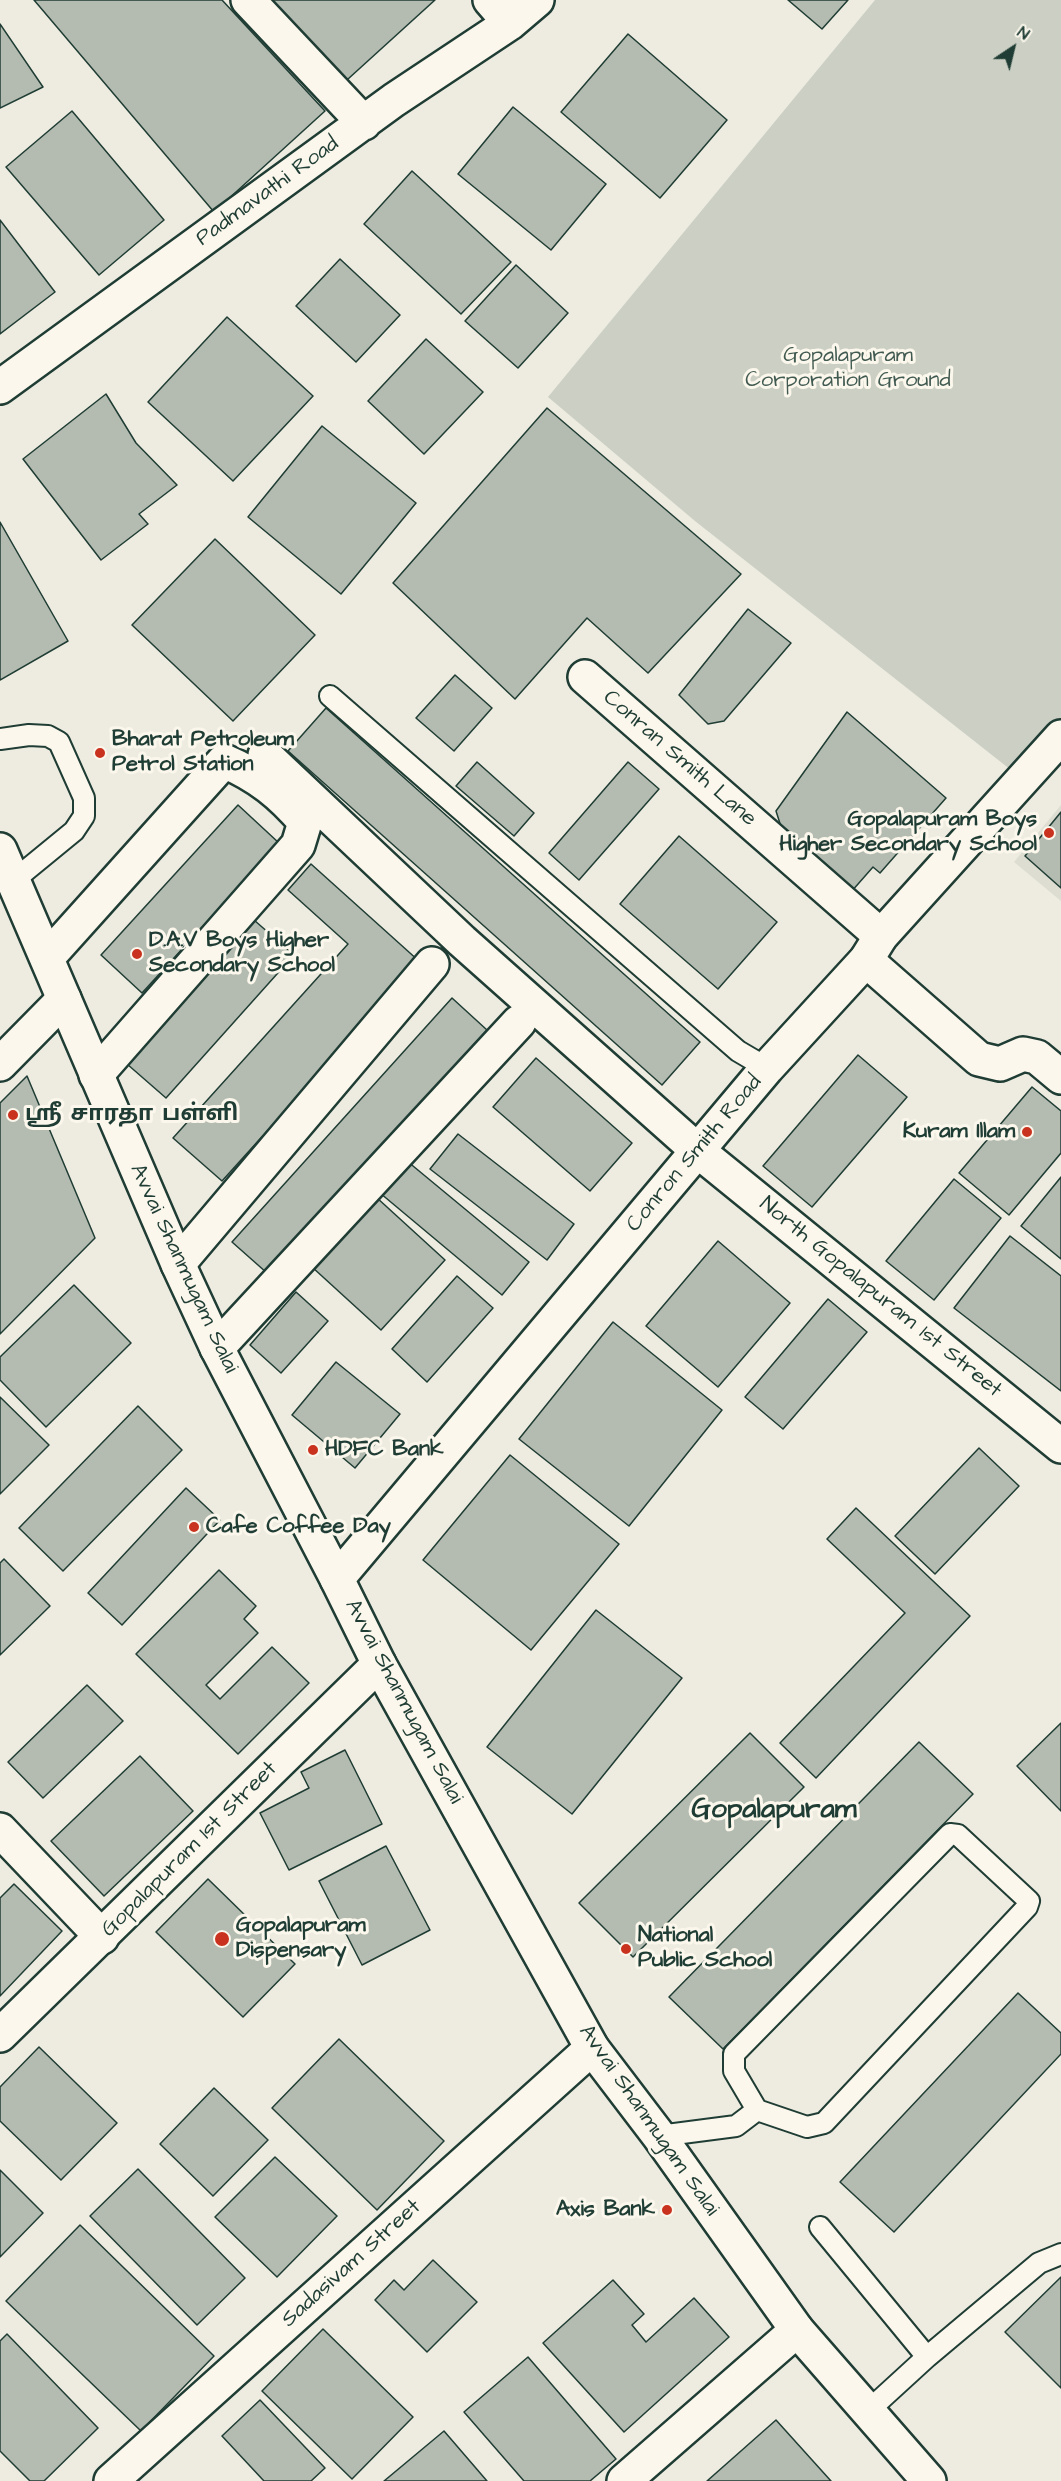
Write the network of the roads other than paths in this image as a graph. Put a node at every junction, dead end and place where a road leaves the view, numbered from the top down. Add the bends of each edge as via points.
1 (248, 0) edge
2 (537, 0) edge
3 (500, 11) edge
4 (364, 123) junction
5 (0, 387) edge
6 (585, 677) dead end
7 (330, 696) dead end
8 (1061, 737) edge
9 (0, 739) edge
10 (265, 755) dead end
11 (0, 850) edge
12 (13, 880) junction
13 (874, 948) junction
14 (47, 958) junction
15 (432, 964) dead end
16 (64, 999) junction
17 (519, 1022) dead end
18 (0, 1064) edge
19 (767, 1068) junction
20 (96, 1075) junction
21 (1061, 1077) edge
22 (698, 1151) junction
23 (178, 1264) junction
24 (217, 1348) junction
25 (1061, 1446) edge
26 (337, 1579) junction
27 (379, 1664) junction
28 (0, 1830) edge
29 (102, 1937) junction
30 (0, 2035) edge
31 (592, 2048) junction
32 (757, 2110) junction
33 (659, 2136) junction
34 (820, 2227) dead end
35 (1061, 2254) edge
36 (797, 2330) junction
37 (927, 2357) junction
38 (868, 2412) junction
39 (111, 2481) edge
40 (624, 2481) edge
41 (929, 2481) edge

1 - 4 street
2 - 3 street, Padmavathi Road
3 - 4 street, Padmavathi Road
4 - 5 street, Padmavathi Road
6 - 13 street, Conran Smith Lane
7 - 19 lane via 738,1051
8 - 13 street, Conron Smith Road
9 - 12 lane via 29,735 48,736 59,742 84,798 84,816 74,831
10 - 22 street, North Gopalapuram 1st Street via 462,941
11 - 12 street, Avvai Shanmugam Salai
12 - 14 street, Avvai Shanmugam Salai
13 - 19 street, Conron Smith Road
13 - 21 street, Conran Smith Lane via 979,1059 1000,1064 1023,1054 1037,1057
14 - 16 street, Avvai Shanmugam Salai
14 - 20 street via 224,761 280,794 305,822 298,845
15 - 23 street
16 - 18 street
16 - 20 street, Avvai Shanmugam Salai
17 - 24 street
19 - 22 street, Conron Smith Road
20 - 23 street, Avvai Shanmugam Salai
22 - 25 street, North Gopalapuram 1st Street
22 - 26 street, Conron Smith Road
23 - 24 street, Avvai Shanmugam Salai
24 - 26 street, Avvai Shanmugam Salai
26 - 27 street, Avvai Shanmugam Salai
27 - 29 street, Gopalapuram 1st Street
27 - 31 street, Avvai Shanmugam Salai
28 - 29 street
29 - 30 street, Gopalapuram 1st Street
31 - 33 street, Avvai Shanmugam Salai
31 - 39 street, Sadasivam Street
32 - 32 lane via 807,2127 824,2123 1029,1901 958,1835 950,1833 734,2054 734,2071
32 - 33 lane via 736,2126
33 - 36 street, Avvai Shanmugam Salai
34 - 37 lane
35 - 37 lane via 1039,2262
36 - 38 street, Avvai Shanmugam Salai
36 - 40 street
37 - 38 lane
38 - 41 street, Avvai Shanmugam Salai

